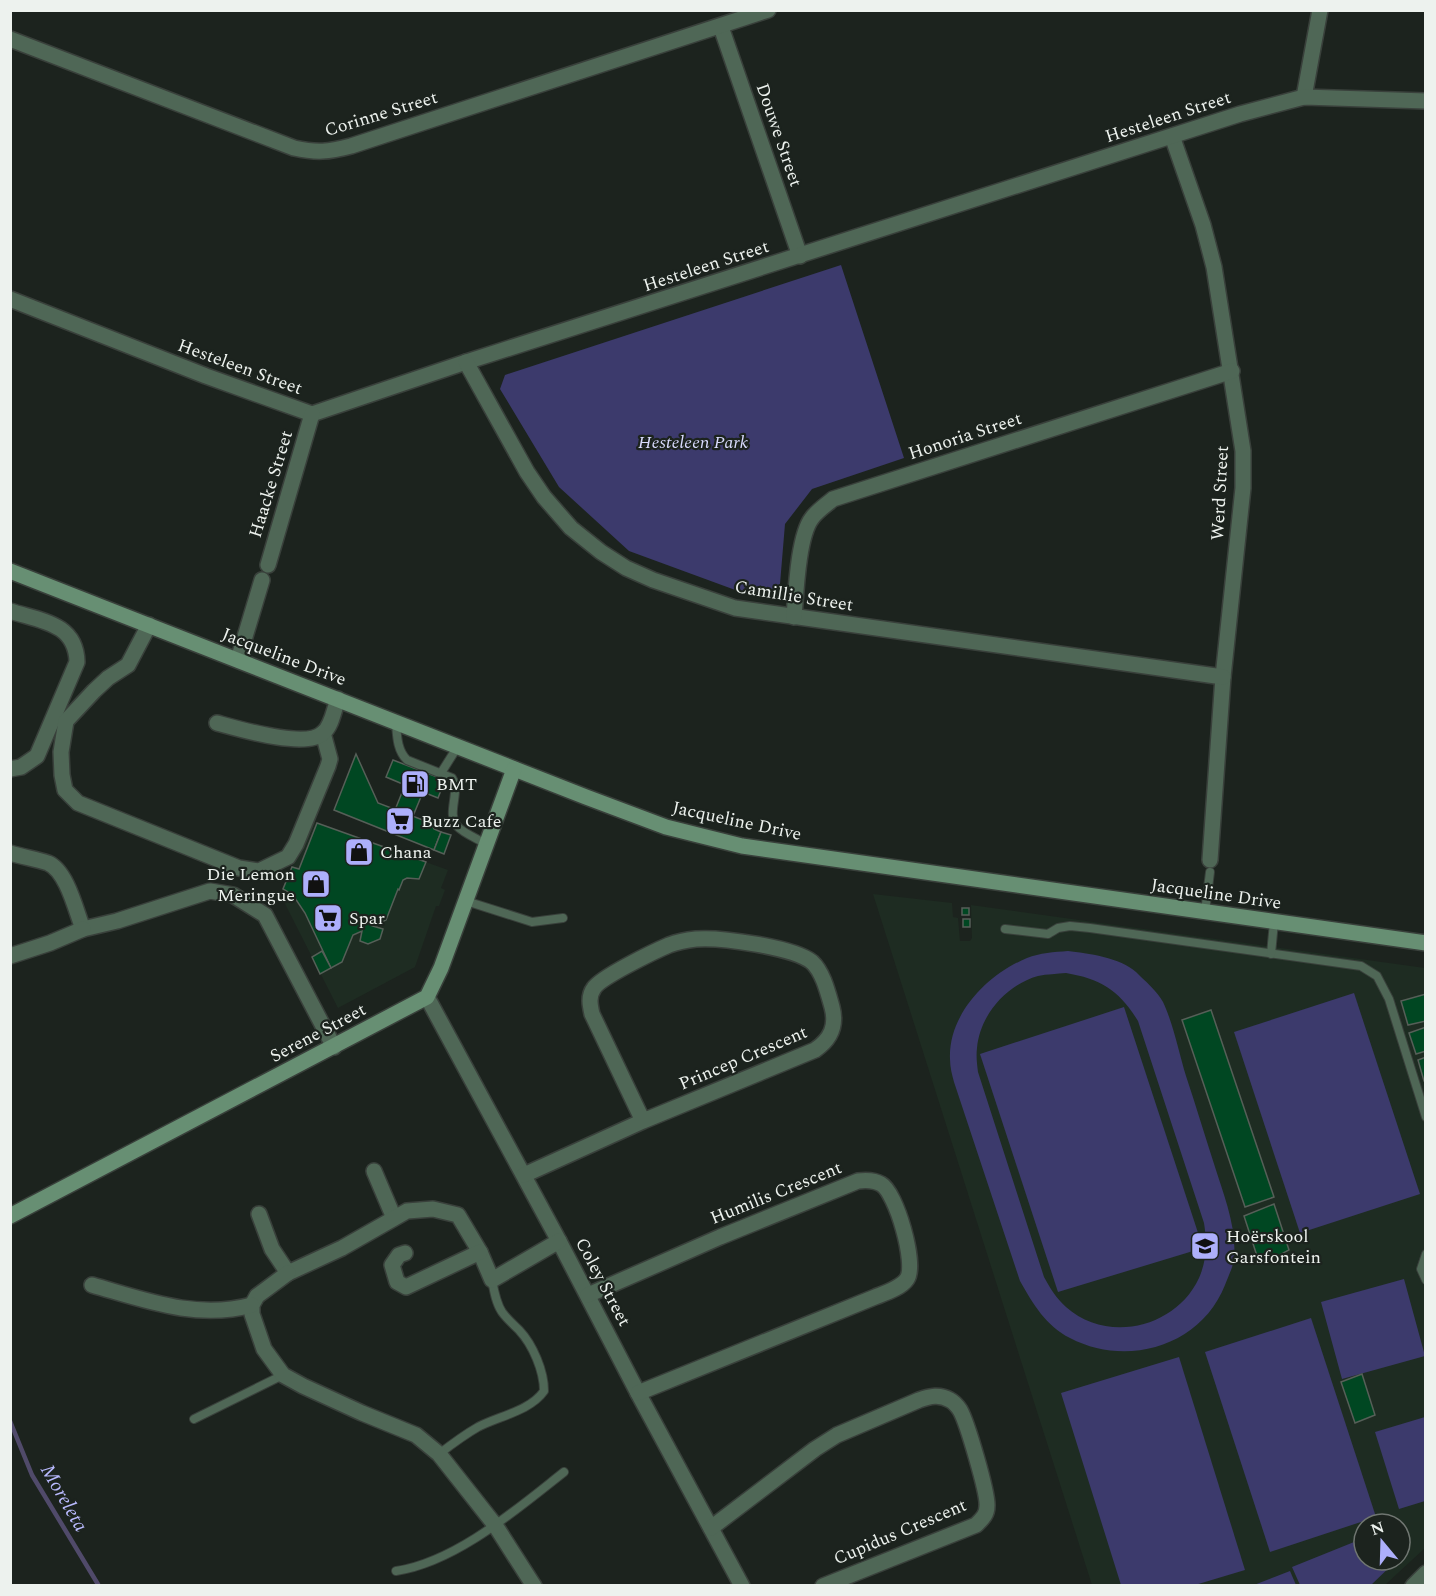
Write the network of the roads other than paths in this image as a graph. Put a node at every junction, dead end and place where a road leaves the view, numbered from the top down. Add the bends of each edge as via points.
1 (768, 10) edge
2 (1320, 10) edge
3 (721, 27) junction
4 (10, 39) edge
5 (1304, 97) junction
6 (1425, 100) edge
7 (1172, 136) junction
8 (800, 256) junction
9 (10, 299) edge
10 (466, 362) junction
11 (1232, 371) junction
12 (312, 414) junction
13 (268, 565) dead end
14 (10, 571) edge
15 (262, 580) dead end
16 (10, 611) edge
17 (794, 616) junction
18 (149, 625) junction
19 (238, 660) junction
20 (1223, 677) junction
21 (338, 699) junction
22 (396, 722) junction
23 (218, 723) dead end
24 (323, 733) junction
25 (458, 746) junction
26 (514, 769) junction
27 (10, 770) edge
28 (441, 773) junction
29 (486, 844) junction
30 (10, 853) edge
31 (1210, 866) joint
32 (465, 901) junction
33 (1205, 912) junction
34 (563, 918) dead end
35 (1274, 922) junction
36 (82, 929) junction
37 (1005, 929) dead end
38 (1425, 943) edge
39 (1271, 954) junction
40 (10, 956) edge
41 (427, 998) junction
42 (334, 1047) junction
43 (1422, 1092) edge
44 (1425, 1117) edge
45 (643, 1121) junction
46 (374, 1171) dead end
47 (524, 1175) junction
48 (259, 1214) dead end
49 (10, 1216) edge
50 (394, 1218) junction
51 (560, 1241) junction
52 (480, 1252) junction
53 (405, 1253) dead end
54 (1425, 1254) edge
55 (288, 1273) junction
56 (492, 1280) junction
57 (1425, 1281) edge
58 (92, 1285) dead end
59 (588, 1295) junction
60 (252, 1305) junction
61 (283, 1375) junction
62 (638, 1393) junction
63 (194, 1419) dead end
64 (439, 1454) junction
65 (564, 1472) dead end
66 (495, 1525) junction
67 (711, 1528) junction
68 (396, 1571) dead end
69 (1425, 1573) edge
70 (534, 1586) edge
71 (742, 1586) edge
72 (823, 1586) edge
73 (1413, 1586) edge

1 - 3 street, Corinne Street
2 - 5 street
3 - 4 street, Corinne Street via 341,149 314,153
3 - 8 street, Douwe Street
5 - 6 street, Hesteleen Street
5 - 7 street, Hesteleen Street
7 - 8 street, Hesteleen Street
7 - 11 street, Werd Street via 1214,267
8 - 10 street, Hesteleen Street
9 - 12 street, Hesteleen Street
10 - 12 street, Hesteleen Street
10 - 17 street, Camillie Street via 544,497 571,528 601,552 626,568 693,595 735,608
11 - 17 street, Honoria Street via 833,499 806,527
11 - 20 street, Werd Street via 1244,470
12 - 13 street, Haacke Street
14 - 18 street, Jacqueline Drive
15 - 19 street
16 - 27 street via 66,632 76,650 77,662 37,756
17 - 20 street, Camillie Street
18 - 19 street, Jacqueline Drive
18 - 24 street via 128,666 101,685 66,721 62,775 65,790 78,803 239,868 259,871 288,857 297,844 330,759
19 - 21 street, Jacqueline Drive
20 - 31 street, Werd Street
21 - 22 street, Jacqueline Drive
21 - 24 street
22 - 25 street, Jacqueline Drive
22 - 28 lane via 402,755
23 - 24 street via 266,736 312,739
25 - 26 street, Jacqueline Drive
25 - 28 lane
26 - 29 street
26 - 33 street, Jacqueline Drive via 666,827 742,846
28 - 29 lane via 456,784 453,814 457,826
29 - 32 street
30 - 36 street via 56,868 69,890
31 - 33 lane
32 - 34 lane via 532,922
32 - 41 street
33 - 35 street, Jacqueline Drive
35 - 38 street, Jacqueline Drive
35 - 39 lane
36 - 40 street
36 - 42 street via 202,893 218,891 233,895 265,915
37 - 39 lane via 1048,934 1070,926
39 - 43 lane via 1362,966 1377,976
41 - 42 street, Serene Street
41 - 47 street, Coley Street
42 - 49 street, Serene Street
43 - 44 lane
45 - 45 street, Princep Crescent via 824,1044 830,1037 834,1016 813,963 775,948 696,939 670,945 600,981 591,994 592,1014
45 - 47 street, Princep Crescent
46 - 50 street
47 - 51 street, Coley Street
48 - 55 street via 272,1249
50 - 52 street via 407,1211 433,1209 458,1215
50 - 55 street
51 - 56 street
51 - 59 street, Coley Street
52 - 53 street via 406,1287 397,1282 392,1265
52 - 56 street
54 - 57 lane via 1421,1269
55 - 60 street via 257,1296
56 - 64 lane via 502,1313 520,1331 540,1367 544,1391 532,1403 477,1428
58 - 60 street via 170,1307 223,1311
59 - 62 street, Coley Street
59 - 62 street, Humilis Crescent via 858,1181 882,1184 891,1193 910,1256 907,1280 892,1290
60 - 61 street via 264,1349
61 - 63 lane
61 - 64 street via 416,1435
62 - 67 street, Coley Street
64 - 66 street
65 - 66 lane
66 - 68 lane via 440,1559
66 - 70 street
67 - 71 street, Coley Street
67 - 72 street, Cupidus Crescent via 837,1435 925,1398 942,1396 952,1401 964,1420 980,1471 987,1505 985,1516 976,1525
69 - 73 street

